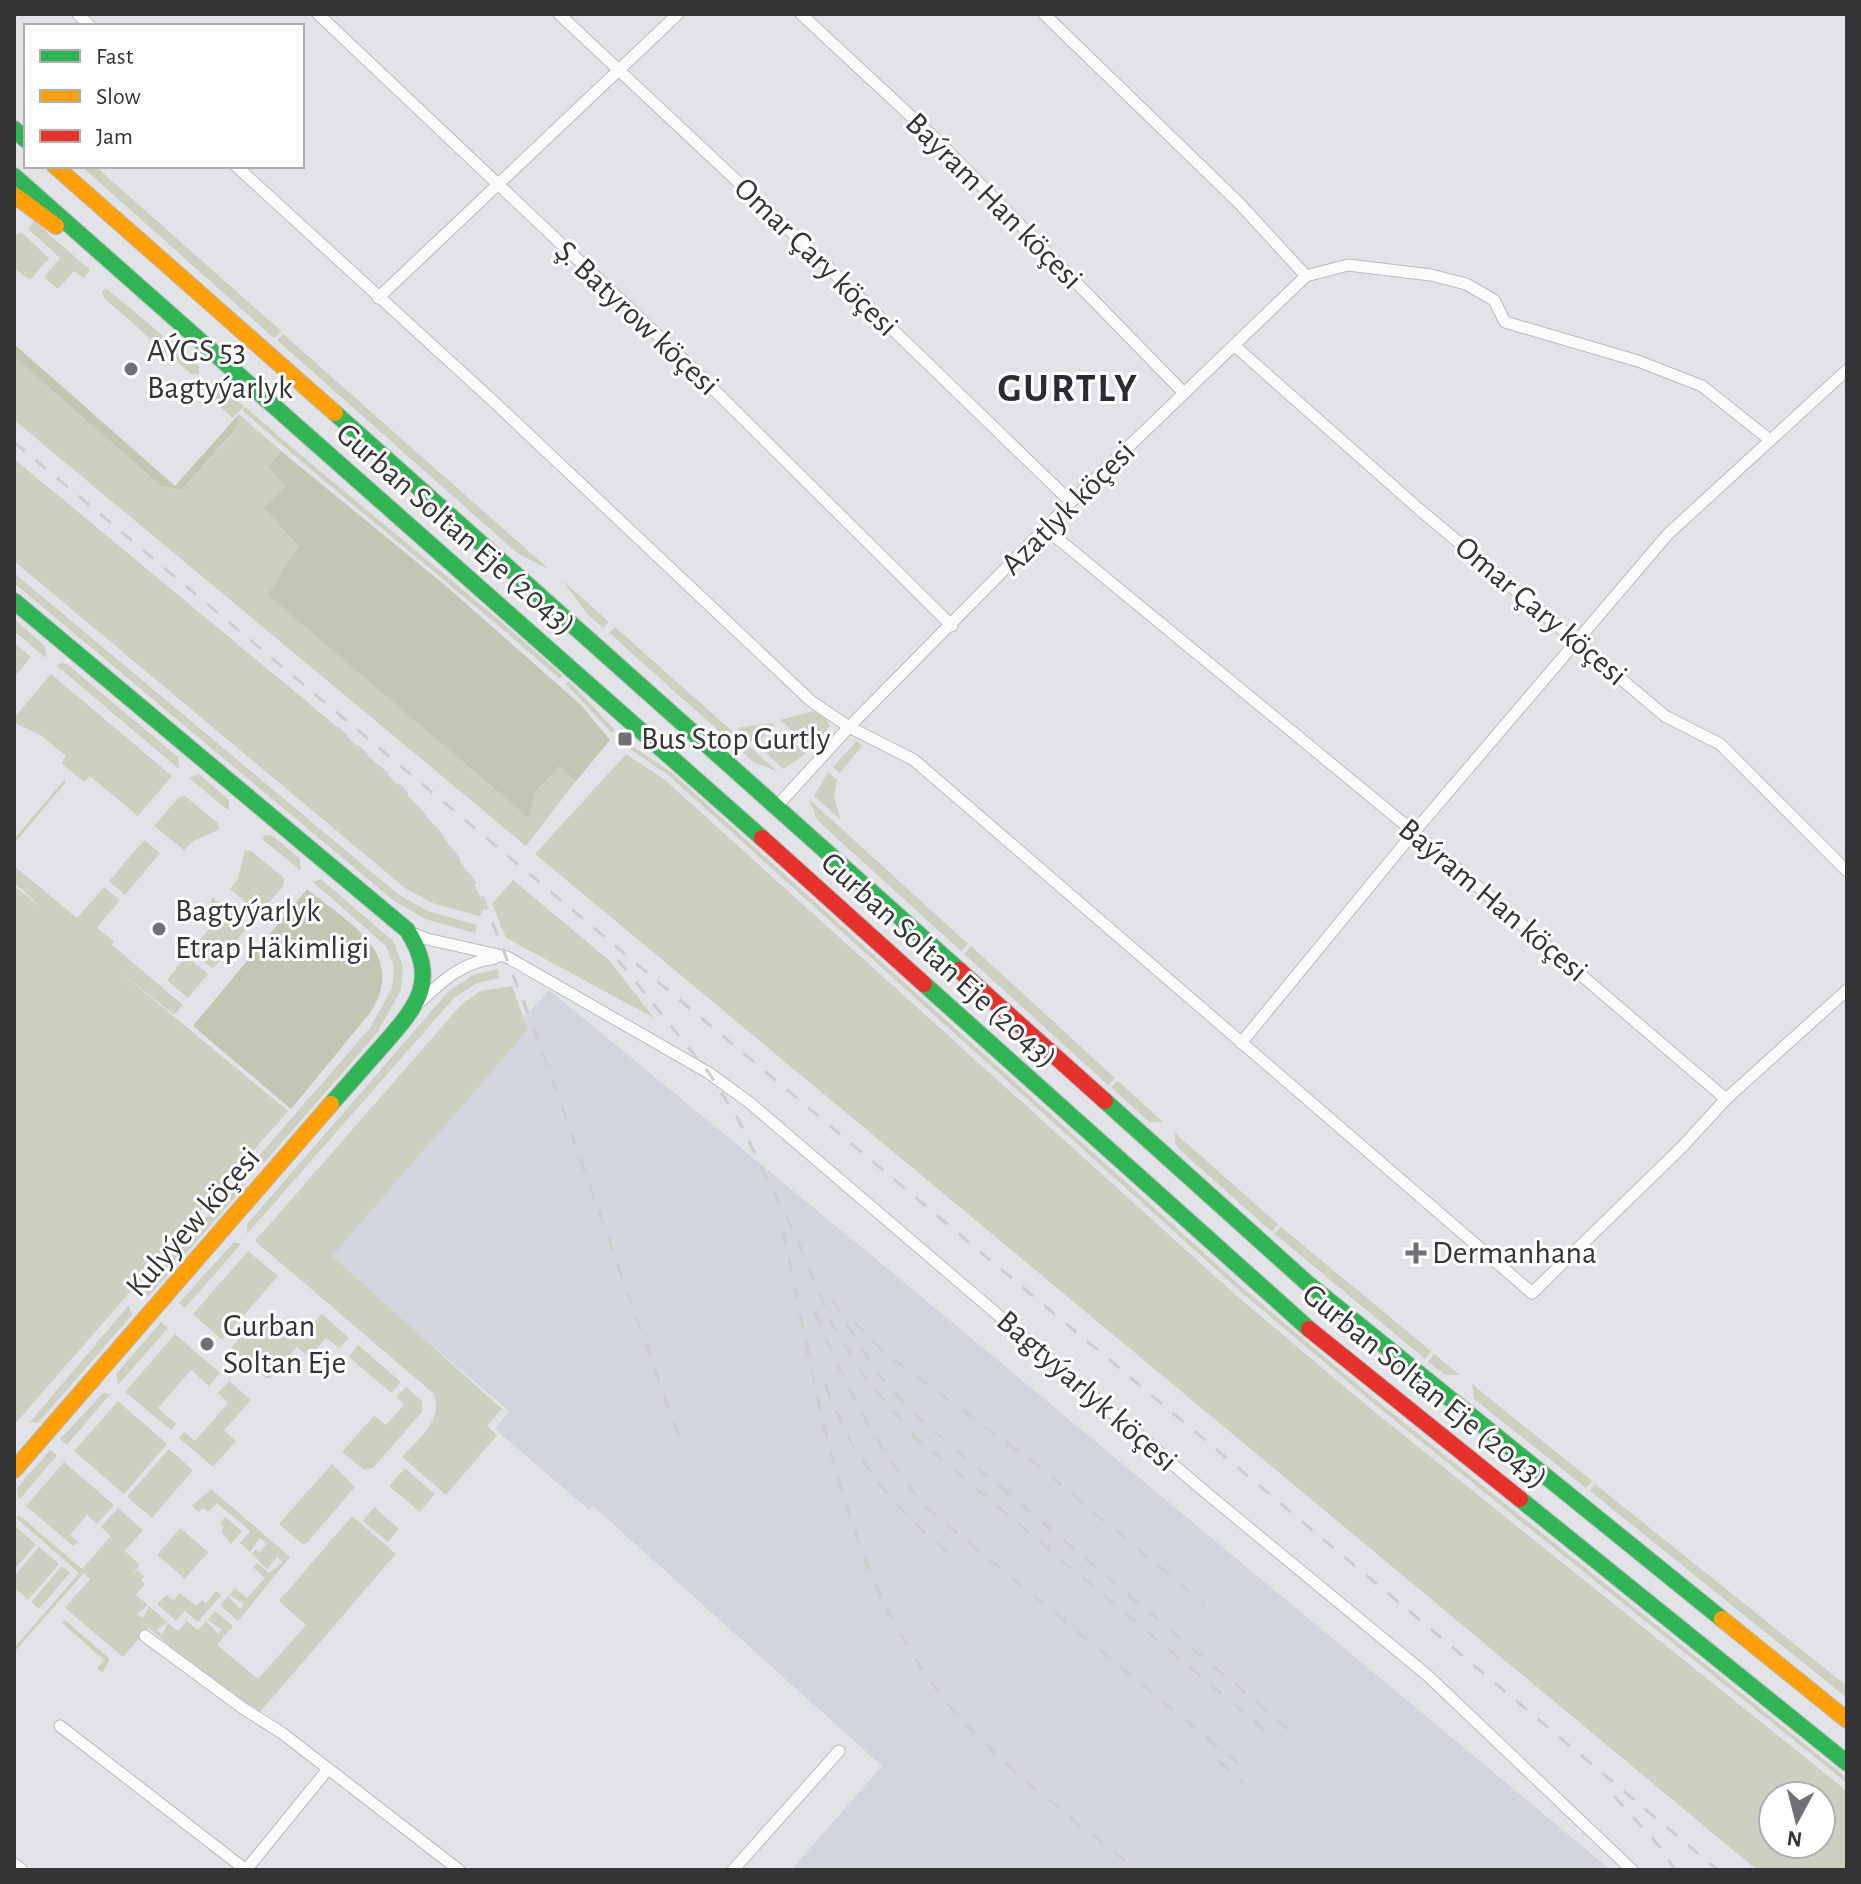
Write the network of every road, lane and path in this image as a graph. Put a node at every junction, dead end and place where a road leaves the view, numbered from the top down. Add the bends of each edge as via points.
1 (318, 14) edge
2 (559, 14) edge
3 (678, 14) edge
4 (801, 14) edge
5 (1044, 14) edge
6 (617, 69) junction
7 (57, 168) edge
8 (238, 168) edge
9 (14, 176) edge
10 (496, 186) junction
11 (14, 195) edge
12 (98, 251) junction
13 (1306, 276) junction
14 (378, 298) junction
15 (1236, 347) junction
16 (1847, 370) edge
17 (1183, 392) junction
18 (1770, 440) junction
19 (1071, 502) junction
20 (1046, 529) junction
21 (14, 601) edge
22 (952, 626) junction
23 (1577, 640) junction
24 (849, 727) junction
25 (778, 805) junction
26 (1414, 832) junction
27 (1847, 871) edge
28 (407, 930) junction
29 (507, 957) junction
30 (1847, 990) edge
31 (413, 1010) junction
32 (1241, 1043) junction
33 (1726, 1099) junction
34 (14, 1470) edge
35 (1721, 1620) junction
36 (145, 1636) dead end
37 (1703, 1644) junction
38 (1847, 1720) edge
39 (60, 1726) dead end
40 (839, 1751) dead end
41 (1847, 1763) edge
42 (328, 1769) junction
43 (14, 1864) edge
44 (22, 1870) edge
45 (246, 1870) edge
46 (459, 1870) edge
47 (733, 1870) edge
48 (1632, 1870) edge

1 - 10 street, Ş. Batyrow köçesi
2 - 6 street, Omar Çary köçesi
3 - 6 street
4 - 17 street, Baýram Han köçesi via 944,147
5 - 13 street via 1239,203
6 - 10 street
6 - 19 street, Omar Çary köçesi
7 - 25 main road, Gurban Soltan Eje (2043)
8 - 14 street
9 - 12 main road, Gurban Soltan Eje (2043)
10 - 14 street
10 - 22 street, Ş. Batyrow köçesi via 686,362
11 - 12 main road
12 - 37 main road, Gurban Soltan Eje (2043) via 671,756 1283,1308
13 - 15 street, Azatlyk köçesi
13 - 18 street via 1348,265 1466,284 1494,300 1505,322 1638,361 1702,386
14 - 24 street via 811,701
15 - 17 street, Azatlyk köçesi
15 - 23 street, Omar Çary köçesi
16 - 18 street
17 - 19 street, Azatlyk köçesi
18 - 23 street via 1668,534
19 - 20 street, Azatlyk köçesi
20 - 22 street, Azatlyk köçesi
20 - 26 street, Baýram Han köçesi
21 - 28 main road
22 - 24 street, Azatlyk köçesi
23 - 26 street
23 - 27 street, Omar Çary köçesi via 1665,716 1720,744
24 - 25 street, Azatlyk köçesi
24 - 32 street via 914,760
25 - 35 main road, Gurban Soltan Eje (2043) via 1306,1282
26 - 32 street
26 - 33 street, Baýram Han köçesi
28 - 29 street, Bagtyýarlyk köçesi
28 - 31 main road via 424,970
29 - 31 street via 457,969
29 - 48 street, Bagtyýarlyk köçesi via 709,1073 791,1136 1427,1675
30 - 33 street
31 - 34 main road, Kulyýew köçesi
32 - 33 street via 1532,1293
35 - 37 main road
35 - 38 main road, Gurban Soltan Eje (2043)
36 - 42 street
37 - 41 main road, Gurban Soltan Eje (2043)
39 - 45 street
40 - 47 street
42 - 45 street
42 - 46 street
43 - 44 street

